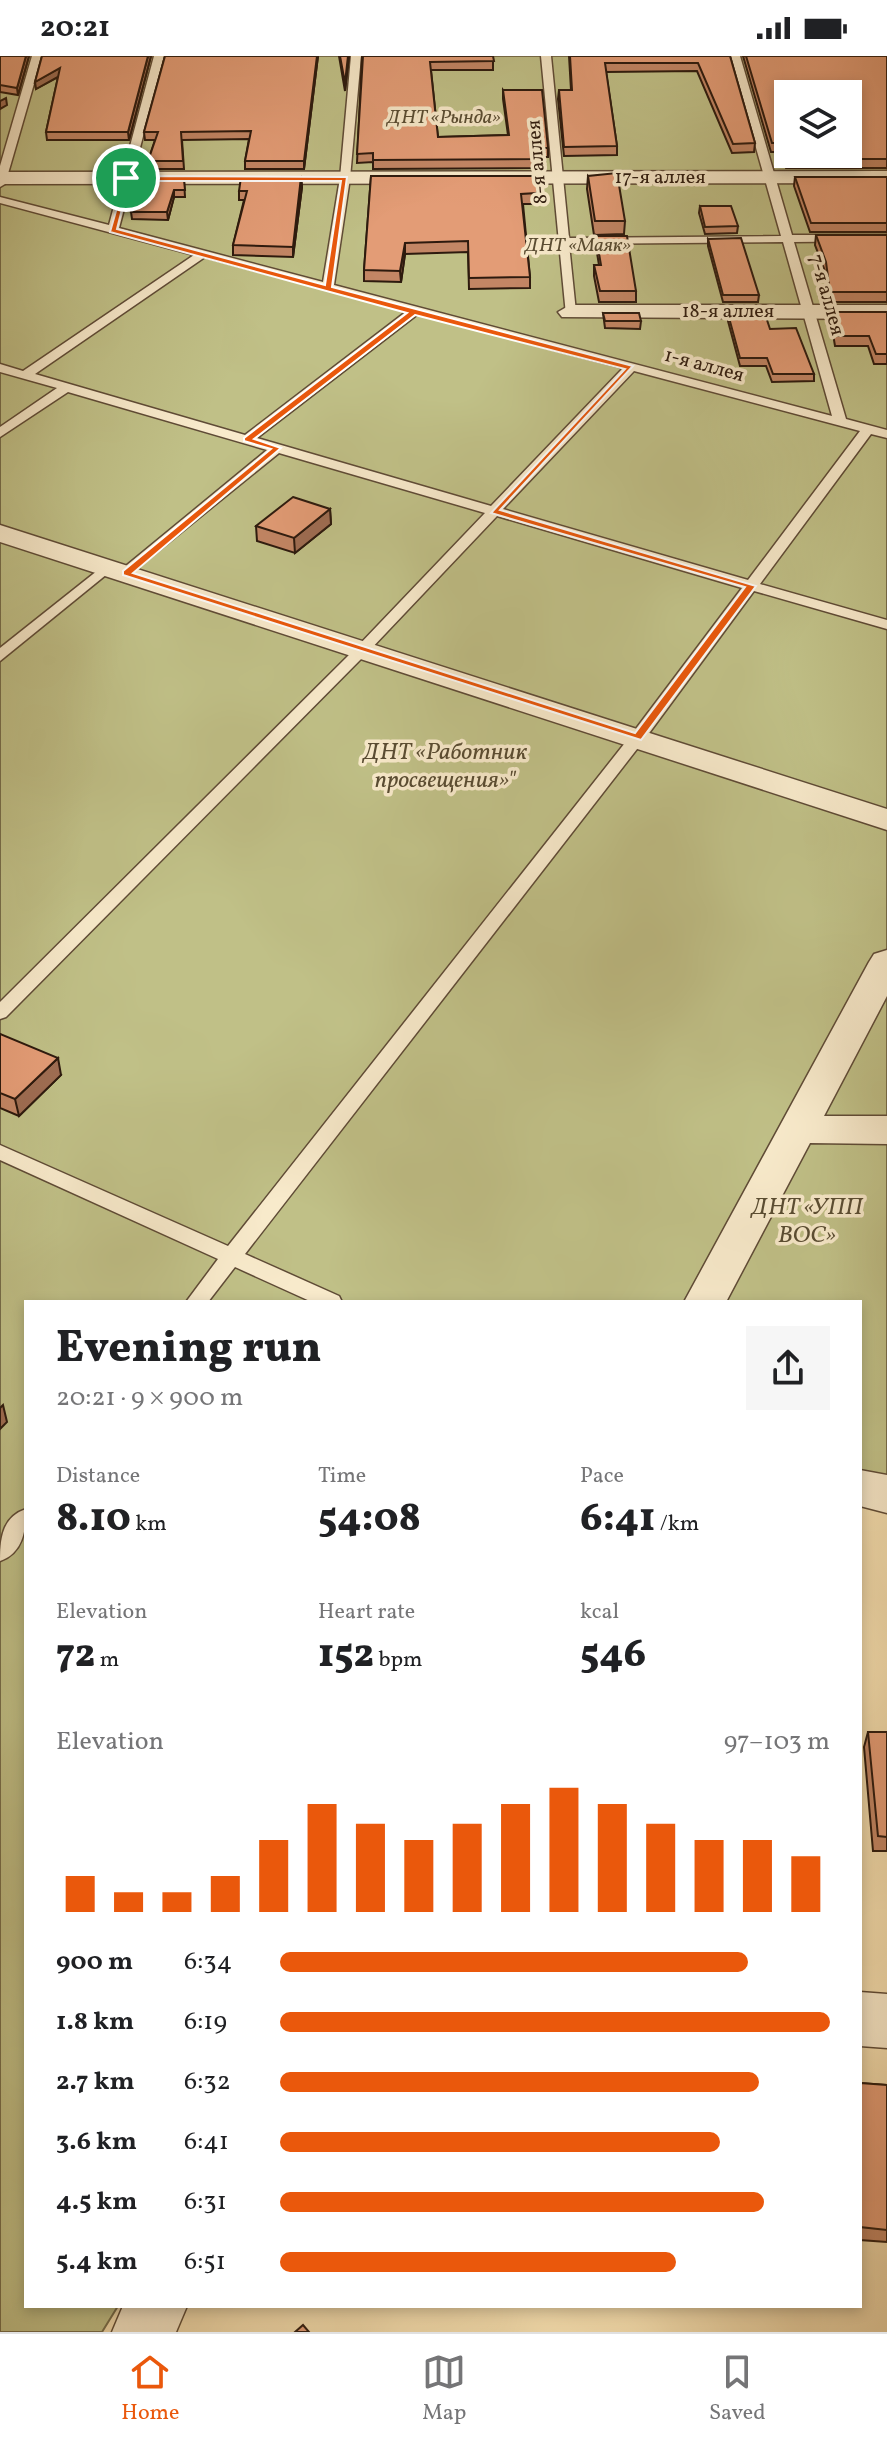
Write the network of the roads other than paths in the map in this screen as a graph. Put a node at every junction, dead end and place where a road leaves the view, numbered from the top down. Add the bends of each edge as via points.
1 (37, 56) edge
2 (51, 56) edge
3 (159, 56) edge
4 (356, 56) edge
5 (546, 56) edge
6 (735, 56) edge
7 (887, 177) edge
8 (126, 178) junction
9 (345, 178) junction
10 (770, 178) junction
11 (558, 179) junction
12 (1, 188) edge
13 (113, 230) junction
14 (788, 238) junction
15 (887, 238) edge
16 (562, 241) junction
17 (202, 254) junction
18 (328, 288) junction
19 (413, 312) junction
20 (570, 312) joint
21 (811, 312) junction
22 (887, 312) edge
23 (0, 368) edge
24 (630, 368) junction
25 (25, 375) junction
26 (67, 387) junction
27 (841, 424) junction
28 (867, 430) junction
29 (0, 433) edge
30 (887, 434) edge
31 (247, 440) junction
32 (277, 448) junction
33 (494, 511) junction
34 (0, 533) edge
35 (117, 570) junction
36 (751, 586) junction
37 (887, 625) edge
38 (363, 649) junction
39 (0, 656) edge
40 (638, 737) junction
41 (887, 820) edge
42 (887, 962) edge
43 (0, 1013) edge
44 (797, 1129) junction
45 (887, 1130) edge
46 (0, 1152) edge
47 (231, 1256) junction
48 (198, 1300) edge
49 (328, 1300) edge
50 (706, 1300) edge
51 (862, 1488) edge
52 (887, 1494) edge
53 (24, 1521) edge
54 (0, 1551) edge
55 (862, 2019) edge
56 (887, 2021) edge
57 (156, 2308) edge
58 (142, 2332) edge

1 - 2 lane
1 - 12 lane via 18,101
3 - 8 lane
4 - 9 lane
5 - 11 lane, 8-я аллея
6 - 10 lane, 7-я аллея
7 - 10 street, 17-я аллея
8 - 9 street, 17-я аллея
8 - 12 street, 17-я аллея
8 - 13 lane
9 - 11 street, 17-я аллея
9 - 18 lane
10 - 11 street, 17-я аллея
10 - 14 lane, 7-я аллея
11 - 16 lane, 8-я аллея
12 - 13 lane, 1-я аллея
13 - 17 lane, 1-я аллея
14 - 15 lane
14 - 16 lane
14 - 21 lane, 7-я аллея
16 - 20 lane, 8-я аллея
17 - 18 lane, 1-я аллея
17 - 25 lane
18 - 19 lane, 1-я аллея
19 - 24 lane, 1-я аллея
19 - 31 lane
20 - 21 street, 18-я аллея
21 - 22 street, 18-я аллея
21 - 27 lane, 7-я аллея
23 - 25 lane
24 - 27 lane, 1-я аллея
24 - 33 lane
25 - 26 lane
26 - 29 lane
26 - 31 lane
27 - 28 lane, 1-я аллея
28 - 30 lane, 1-я аллея
28 - 36 lane
31 - 32 lane
32 - 33 lane
32 - 35 lane
33 - 36 lane
33 - 38 lane
34 - 35 street
35 - 38 street
35 - 39 lane
36 - 37 lane
36 - 40 lane
38 - 40 street
38 - 43 lane
40 - 41 street
40 - 47 lane
42 - 44 street
44 - 45 street
44 - 50 street
46 - 47 lane
47 - 48 lane
47 - 49 lane
51 - 52 street
53 - 54 lane
55 - 56 street
57 - 58 street

